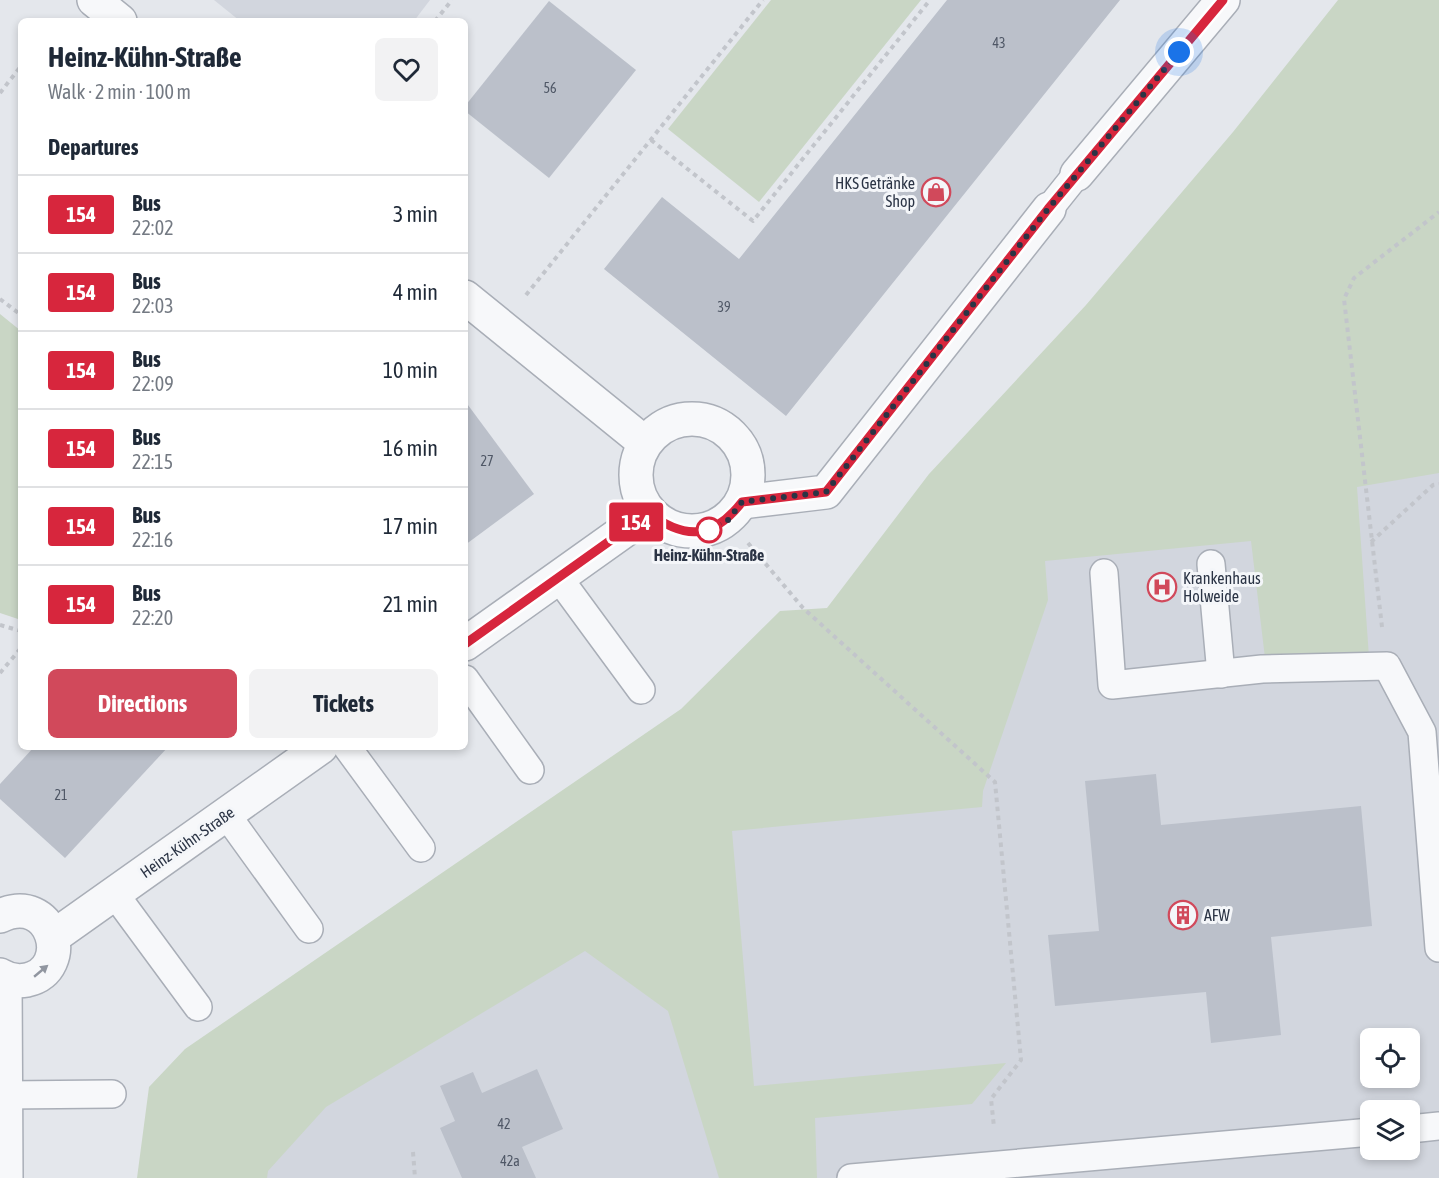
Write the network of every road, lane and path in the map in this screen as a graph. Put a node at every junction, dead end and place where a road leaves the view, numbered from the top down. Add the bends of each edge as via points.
1 (94, 0) edge
2 (452, 0) edge
3 (763, 0) edge
4 (930, 0) edge
5 (1223, 0) edge
6 (116, 18) edge
7 (437, 18) edge
8 (18, 70) edge
9 (0, 93) edge
10 (651, 140) junction
11 (1077, 174) joint
12 (1048, 209) joint
13 (1439, 212) edge
14 (0, 299) edge
15 (468, 299) edge
16 (18, 313) edge
17 (501, 326) junction
18 (645, 443) junction
19 (1439, 484) edge
20 (735, 511) junction
21 (649, 513) junction
22 (1371, 543) junction
23 (1211, 564) dead end
24 (1104, 573) dead end
25 (558, 577) junction
26 (0, 625) edge
27 (18, 630) edge
28 (468, 642) edge
29 (18, 652) edge
30 (1387, 666) junction
31 (0, 673) edge
32 (1221, 674) junction
33 (468, 683) edge
34 (641, 690) dead end
35 (317, 750) edge
36 (349, 750) edge
37 (530, 770) dead end
38 (226, 814) junction
39 (421, 848) dead end
40 (114, 893) junction
41 (0, 916) edge
42 (309, 929) dead end
43 (53, 937) junction
44 (1439, 948) edge
45 (2, 976) edge
46 (198, 1007) dead end
47 (112, 1094) dead end
48 (5, 1095) junction
49 (1439, 1126) edge
50 (1420, 1128) edge
51 (1360, 1133) edge
52 (413, 1152) dead end
53 (997, 1165) junction
54 (6, 1178) edge
55 (415, 1178) edge
56 (851, 1178) edge

1 - 6 street
2 - 7 path
3 - 10 path
4 - 10 path via 753,221
5 - 11 street
8 - 9 path
10 - 17 path
11 - 12 lane
12 - 20 street via 826,492
13 - 22 path via 1354,278 1344,299
14 - 16 path
15 - 17 street
17 - 18 street
18 - 20 street via 661,428 680,420 702,420 722,427 747,460 748,482
18 - 21 street via 637,459 635,478 639,497
19 - 22 path via 1433,485
20 - 21 street via 709,530 688,532 666,526
20 - 53 path via 803,608 994,782 1021,1060 991,1099
21 - 25 street
22 - 30 path
23 - 32 lane
24 - 32 lane via 1112,685
25 - 28 street
25 - 34 lane
26 - 27 path
29 - 31 path
30 - 32 lane via 1262,669
30 - 44 lane via 1422,732
33 - 37 lane
35 - 38 street, Heinz-Kühn-Straße
36 - 39 lane
38 - 40 street, Heinz-Kühn-Straße
38 - 42 lane
40 - 43 street, Heinz-Kühn-Straße
40 - 46 lane
41 - 43 street via 22,910 32,913 42,918
45 -> 43 street via 24,980 42,972 52,956
45 - 48 street
47 - 48 lane
48 - 54 street
49 - 50 lane
51 - 53 lane
52 - 55 path
53 - 56 lane

